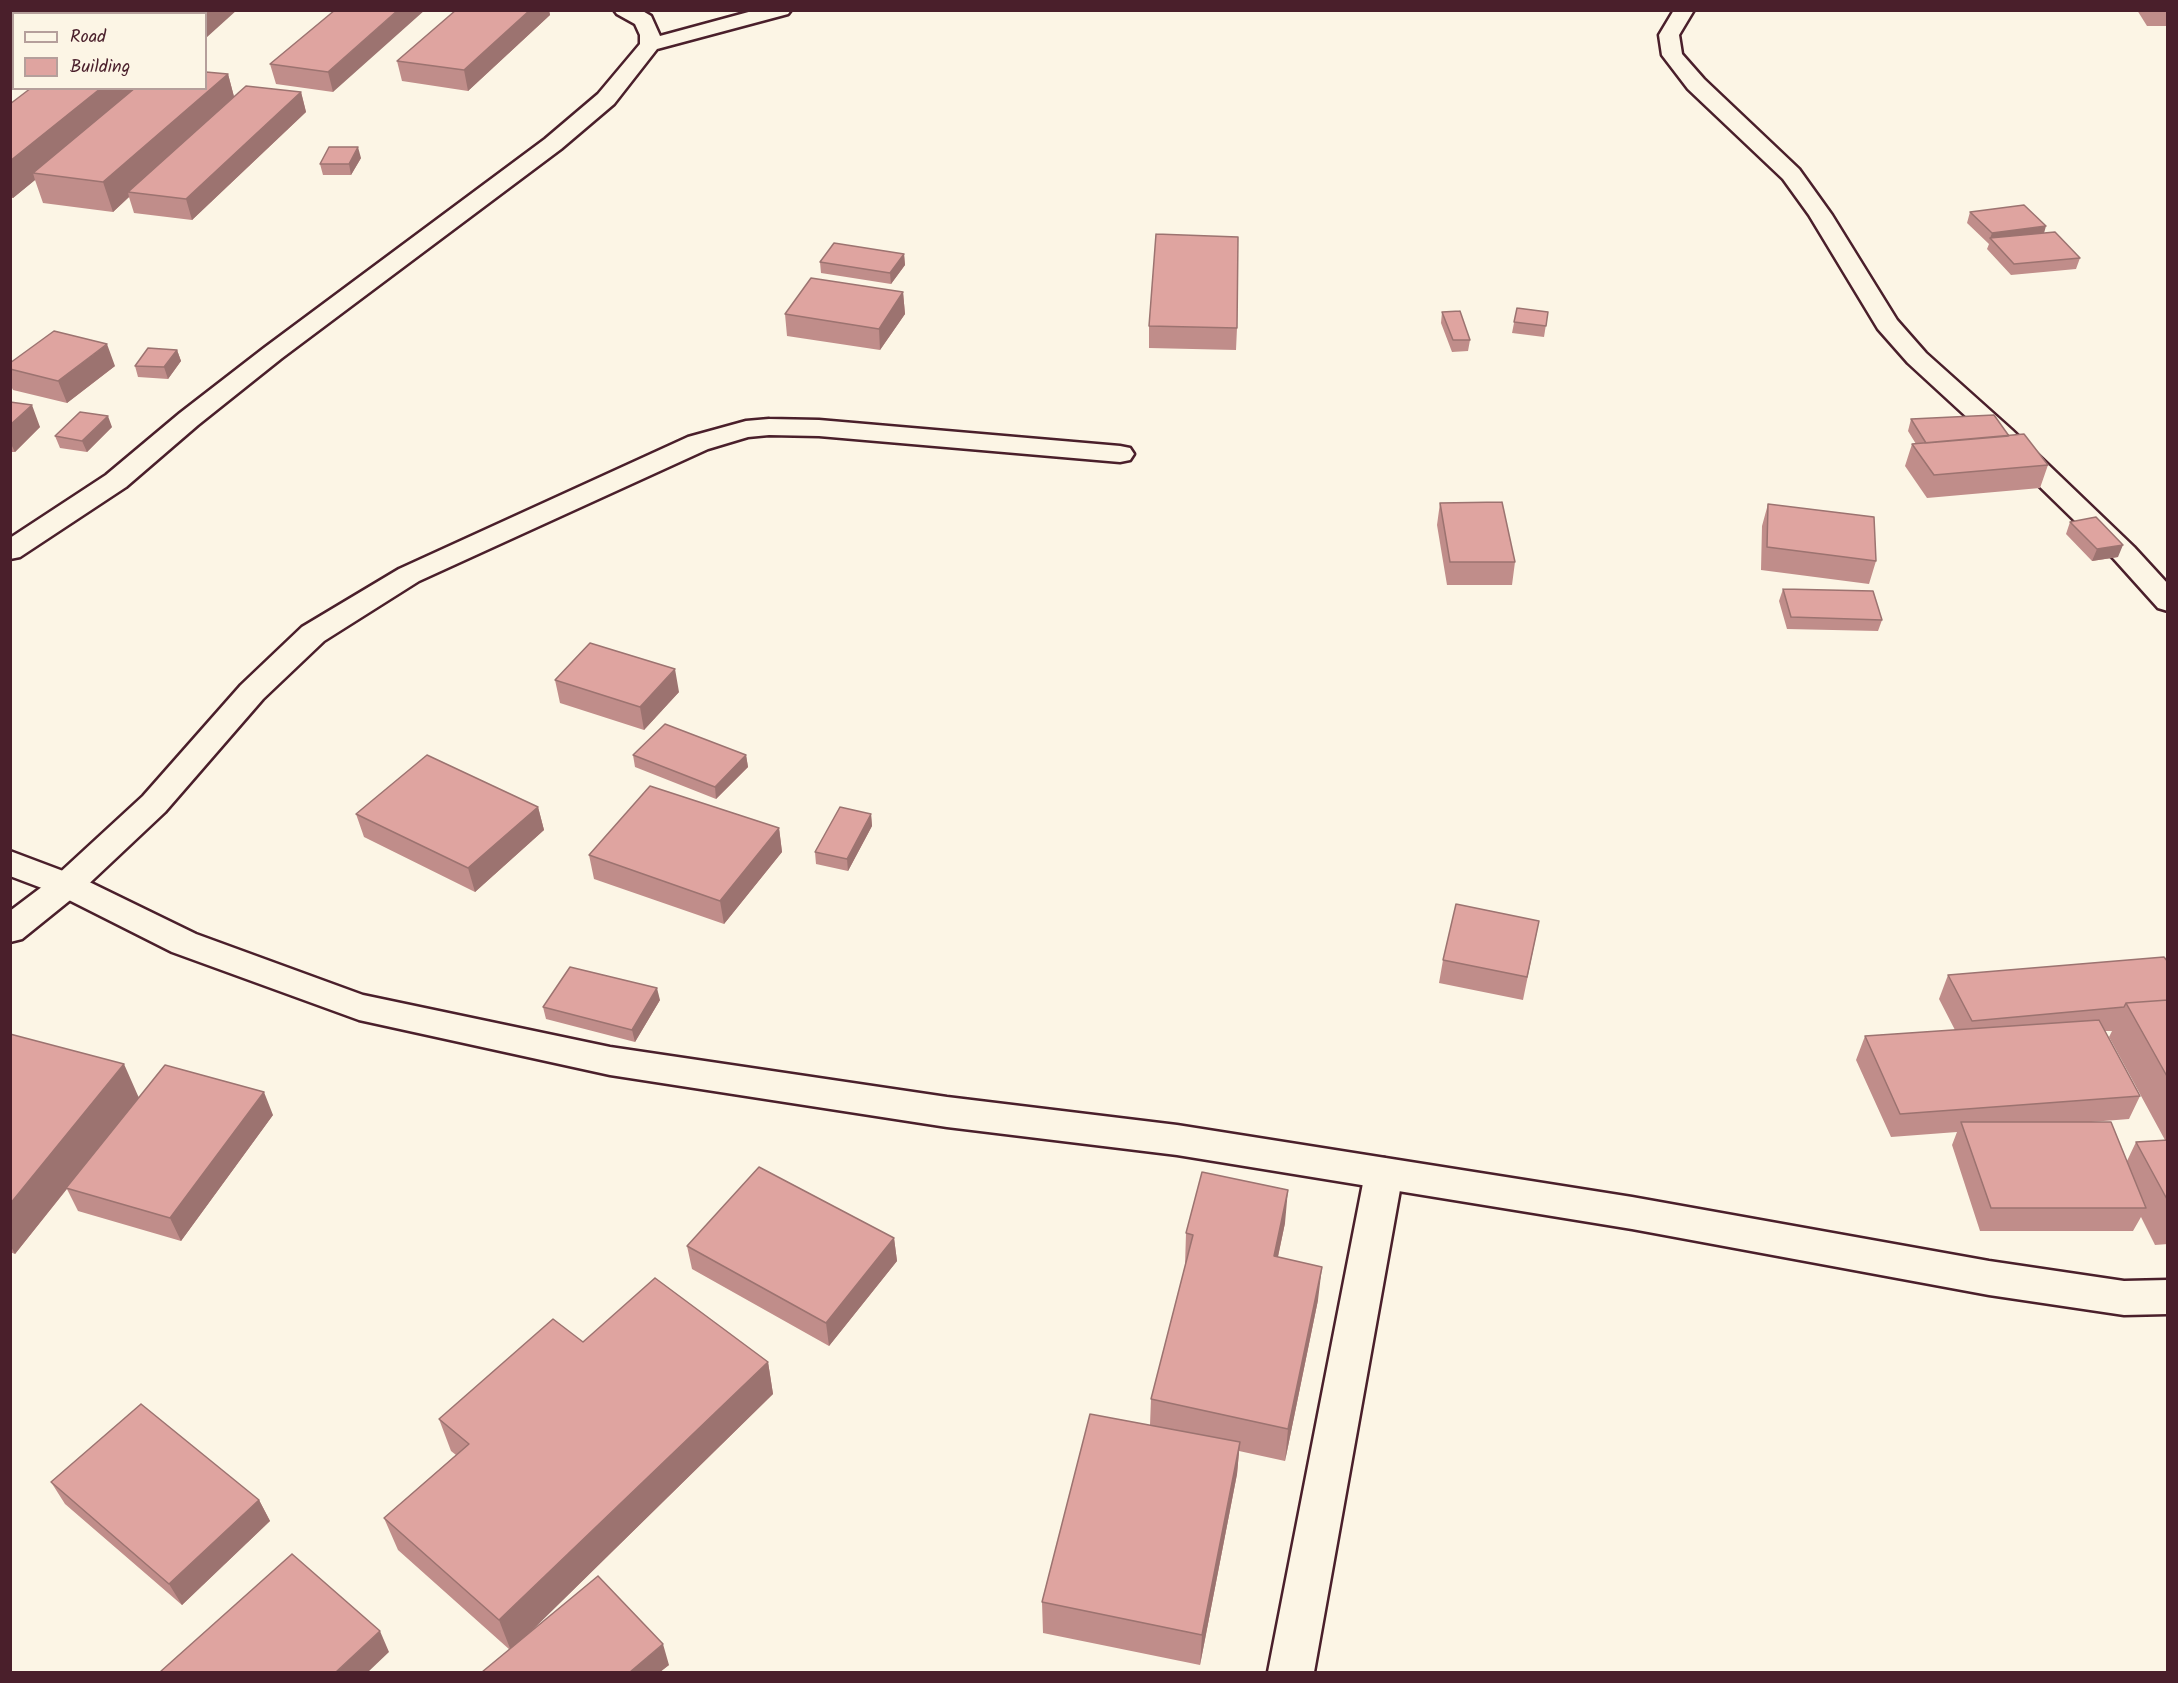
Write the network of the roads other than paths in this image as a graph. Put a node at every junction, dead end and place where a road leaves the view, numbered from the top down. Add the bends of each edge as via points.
1 (624, 10) edge
2 (781, 10) edge
3 (1684, 10) edge
4 (650, 45) junction
5 (1120, 454) dead end
6 (10, 551) edge
7 (2168, 602) edge
8 (10, 863) edge
9 (67, 885) junction
10 (10, 930) edge
11 (1383, 1173) junction
12 (2168, 1297) edge
13 (1291, 1672) edge

1 - 4 street via 644,20
2 - 4 street
3 - 7 street via 1669,35 1672,55 1696,84 1791,174 1887,324 1917,358 2124,553
4 - 6 street via 606,99 553,144 273,353 116,481
5 - 9 street via 819,428 746,429 698,443 409,575 313,634 252,692 154,804
8 - 9 street
9 - 10 street
9 - 11 street via 184,943 370,1009 610,1061 947,1112 1177,1140
11 - 12 street via 1632,1213 1989,1278 2124,1298
11 - 13 street

